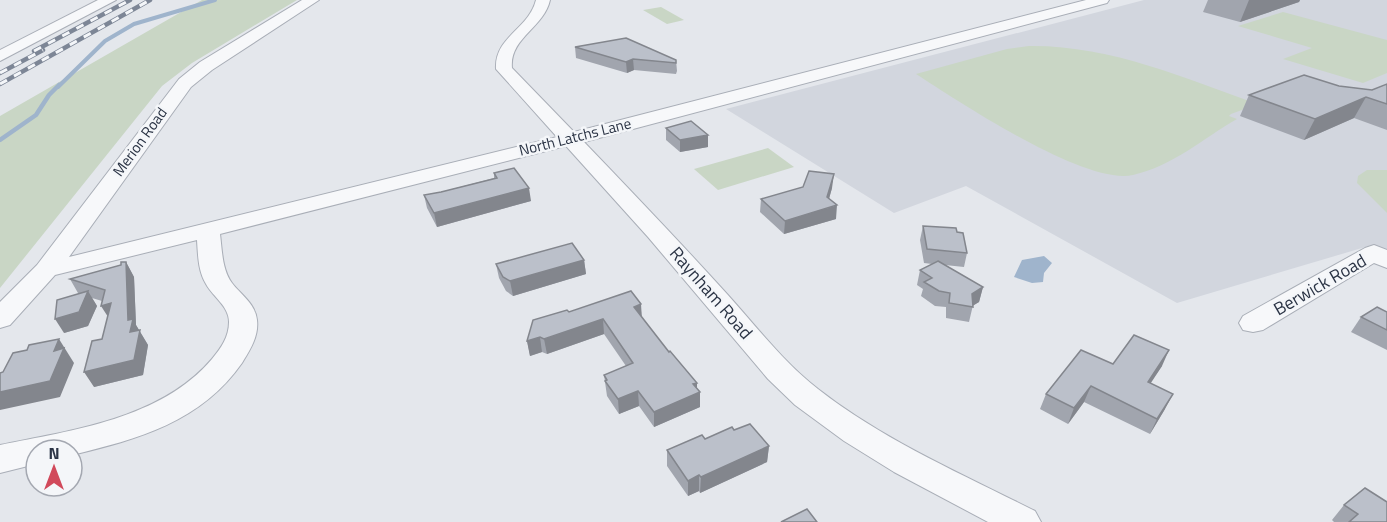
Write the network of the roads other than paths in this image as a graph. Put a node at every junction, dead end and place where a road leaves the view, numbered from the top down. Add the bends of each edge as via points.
1 (109, 0) edge
2 (312, 0) edge
3 (543, 0) edge
4 (1102, 0) edge
5 (0, 56) edge
6 (570, 139) junction
7 (208, 231) junction
8 (1387, 260) edge
9 (46, 270) junction
10 (0, 319) edge
11 (1253, 323) dead end
12 (84, 438) edge
13 (24, 454) edge
14 (0, 459) edge
15 (1022, 522) edge

1 - 5 street
2 - 9 street, Merion Road via 185,83
3 - 6 street, Raynham Road via 538,19 506,47 502,60 510,77
4 - 6 street, North Latchs Lane
6 - 7 street, North Latchs Lane
6 - 15 street, Raynham Road via 806,397 906,462
7 - 9 street, North Latchs Lane
7 - 12 street via 218,283 243,316 244,328 232,354 197,394 126,427
8 - 11 street, Berwick Road via 1374,254
9 - 10 street, Merion Road
13 - 14 street

